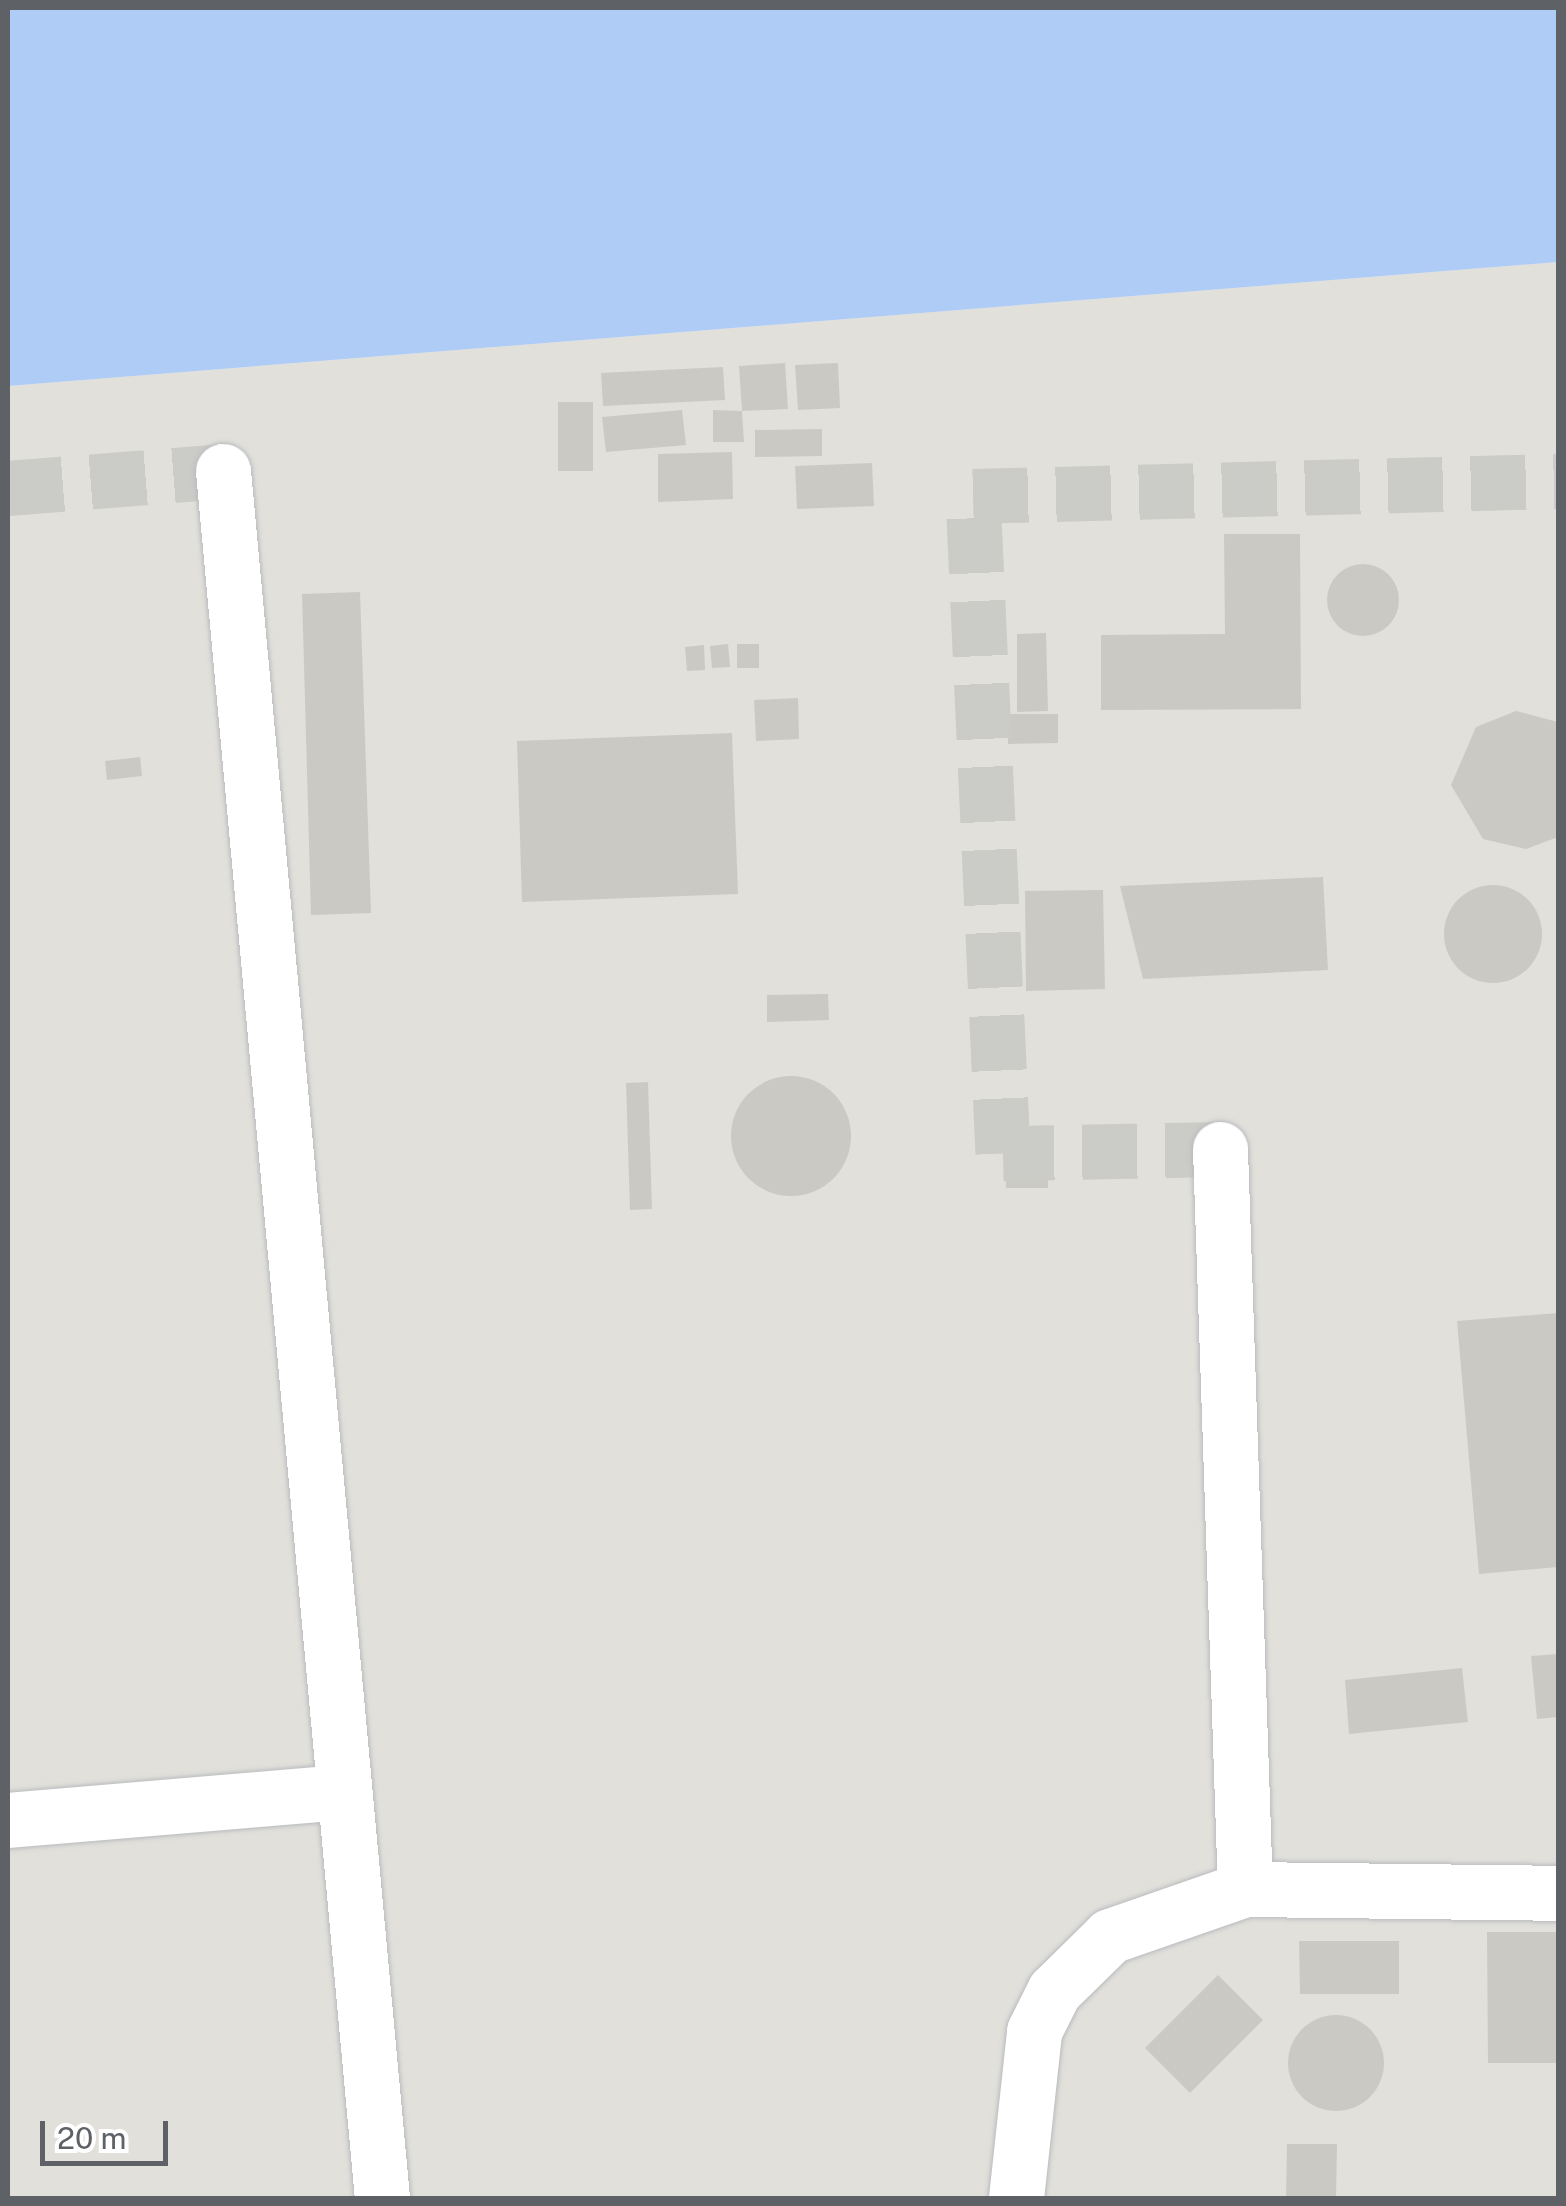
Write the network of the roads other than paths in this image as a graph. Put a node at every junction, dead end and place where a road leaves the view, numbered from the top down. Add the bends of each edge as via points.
1 (223, 470) dead end
2 (1220, 1149) dead end
3 (341, 1792) junction
4 (8, 1820) edge
5 (1245, 1889) junction
6 (1558, 1893) edge
7 (382, 2198) edge
8 (1016, 2198) edge

1 - 3 street
2 - 5 street
3 - 4 street
3 - 7 street
5 - 6 street
5 - 8 street via 1110,1936 1054,1991 1026,2068

